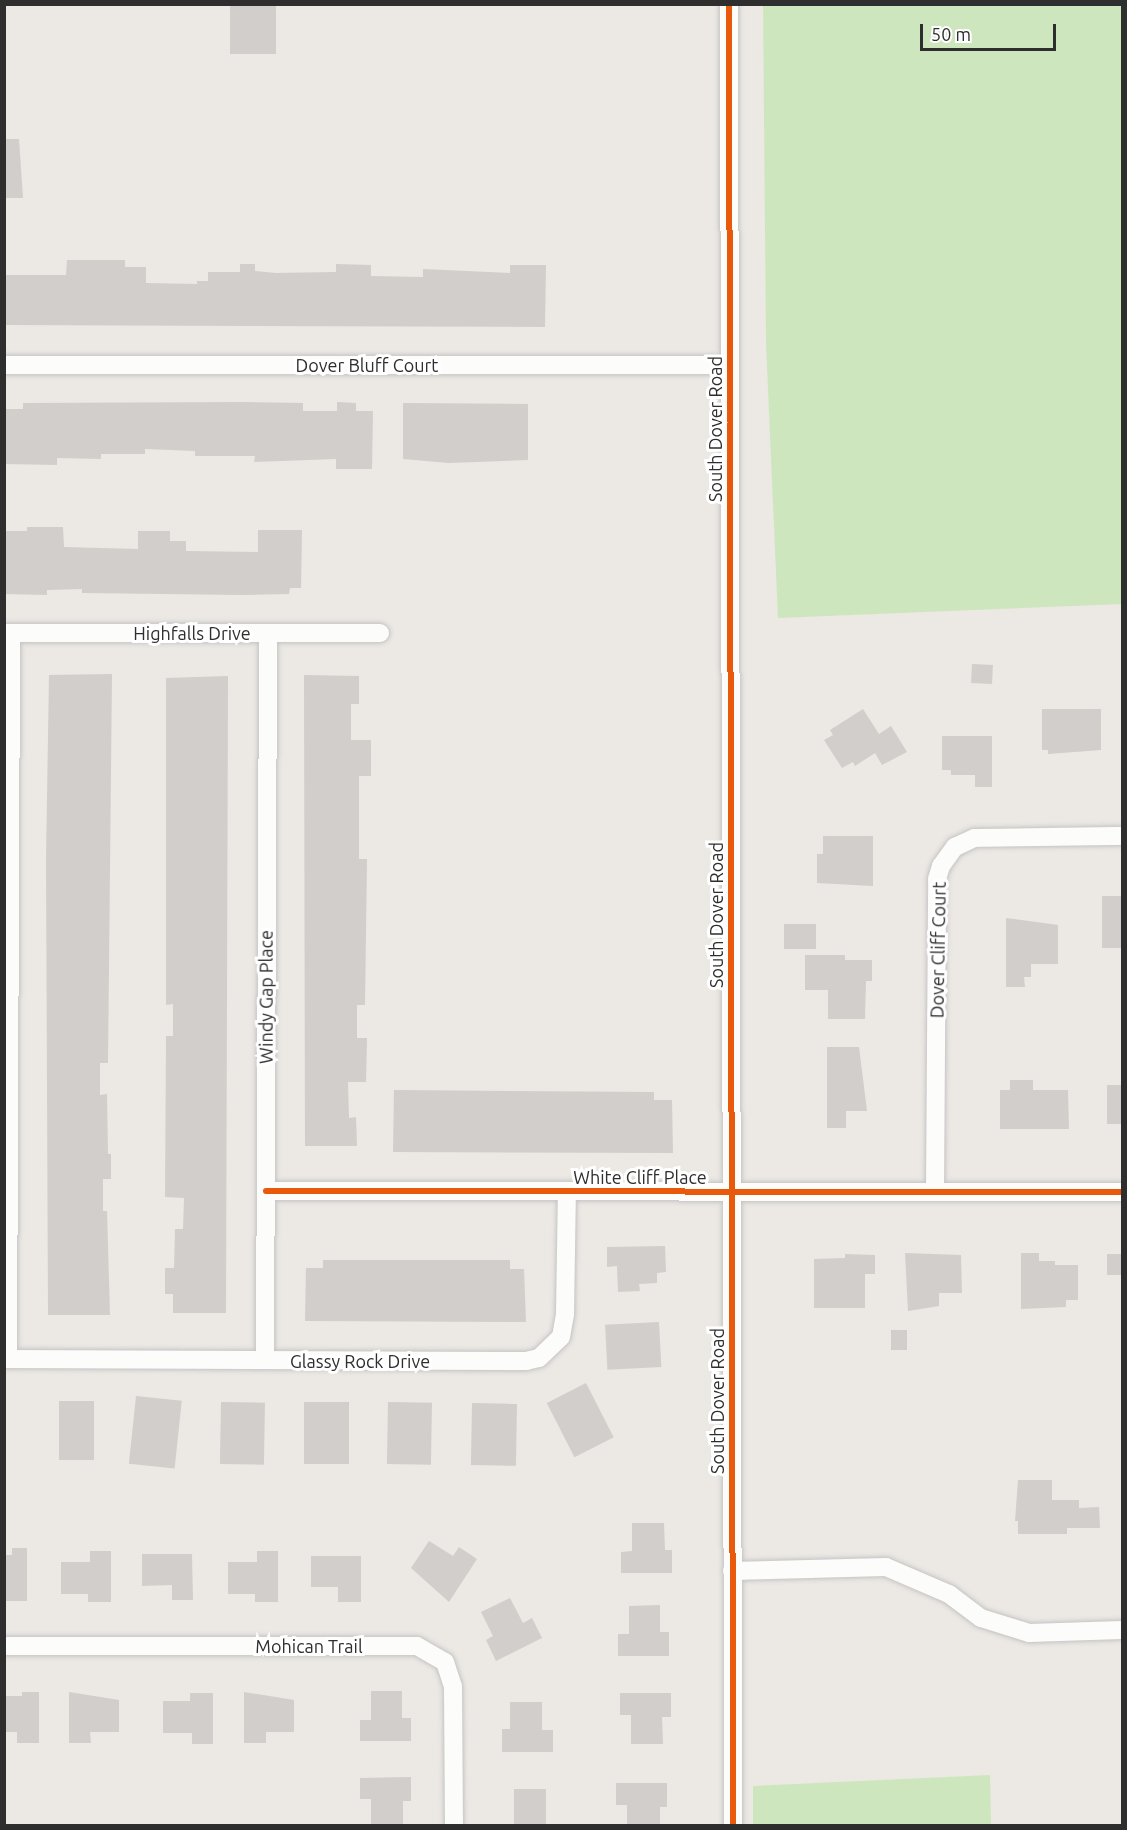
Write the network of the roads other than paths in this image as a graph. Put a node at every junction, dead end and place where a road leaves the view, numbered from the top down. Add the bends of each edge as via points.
1 (729, 4) edge
2 (4, 365) edge
3 (730, 365) junction
4 (8, 633) edge
5 (268, 633) junction
6 (380, 633) dead end
7 (1122, 836) edge
8 (266, 1191) junction
9 (935, 1191) junction
10 (567, 1192) junction
11 (731, 1192) junction
12 (1122, 1192) edge
13 (6, 1359) edge
14 (265, 1360) junction
15 (732, 1571) junction
16 (1122, 1630) edge
17 (4, 1646) edge
18 (454, 1826) edge
19 (733, 1826) edge

1 - 3 street, South Dover Road
2 - 3 street, Dover Bluff Court
3 - 11 street, South Dover Road
4 - 5 street, Highfalls Drive
4 - 13 street
5 - 6 street, Highfalls Drive
5 - 8 street, Windy Gap Place
7 - 9 street, Dover Cliff Court via 974,838 955,847 941,866 937,879
8 - 10 street, White Cliff Place
8 - 14 street, Windy Gap Place
9 - 11 street, White Cliff Place
9 - 12 street, White Cliff Place
10 - 11 street, White Cliff Place
10 - 14 street, Glassy Rock Drive via 566,1314 561,1336 539,1358
11 - 15 street, South Dover Road
13 - 14 street, Glassy Rock Drive
15 - 16 street via 886,1567 949,1594 981,1618 1029,1633
15 - 19 street, South Dover Road
17 - 18 street, Mohican Trail via 417,1646 445,1662 453,1686

